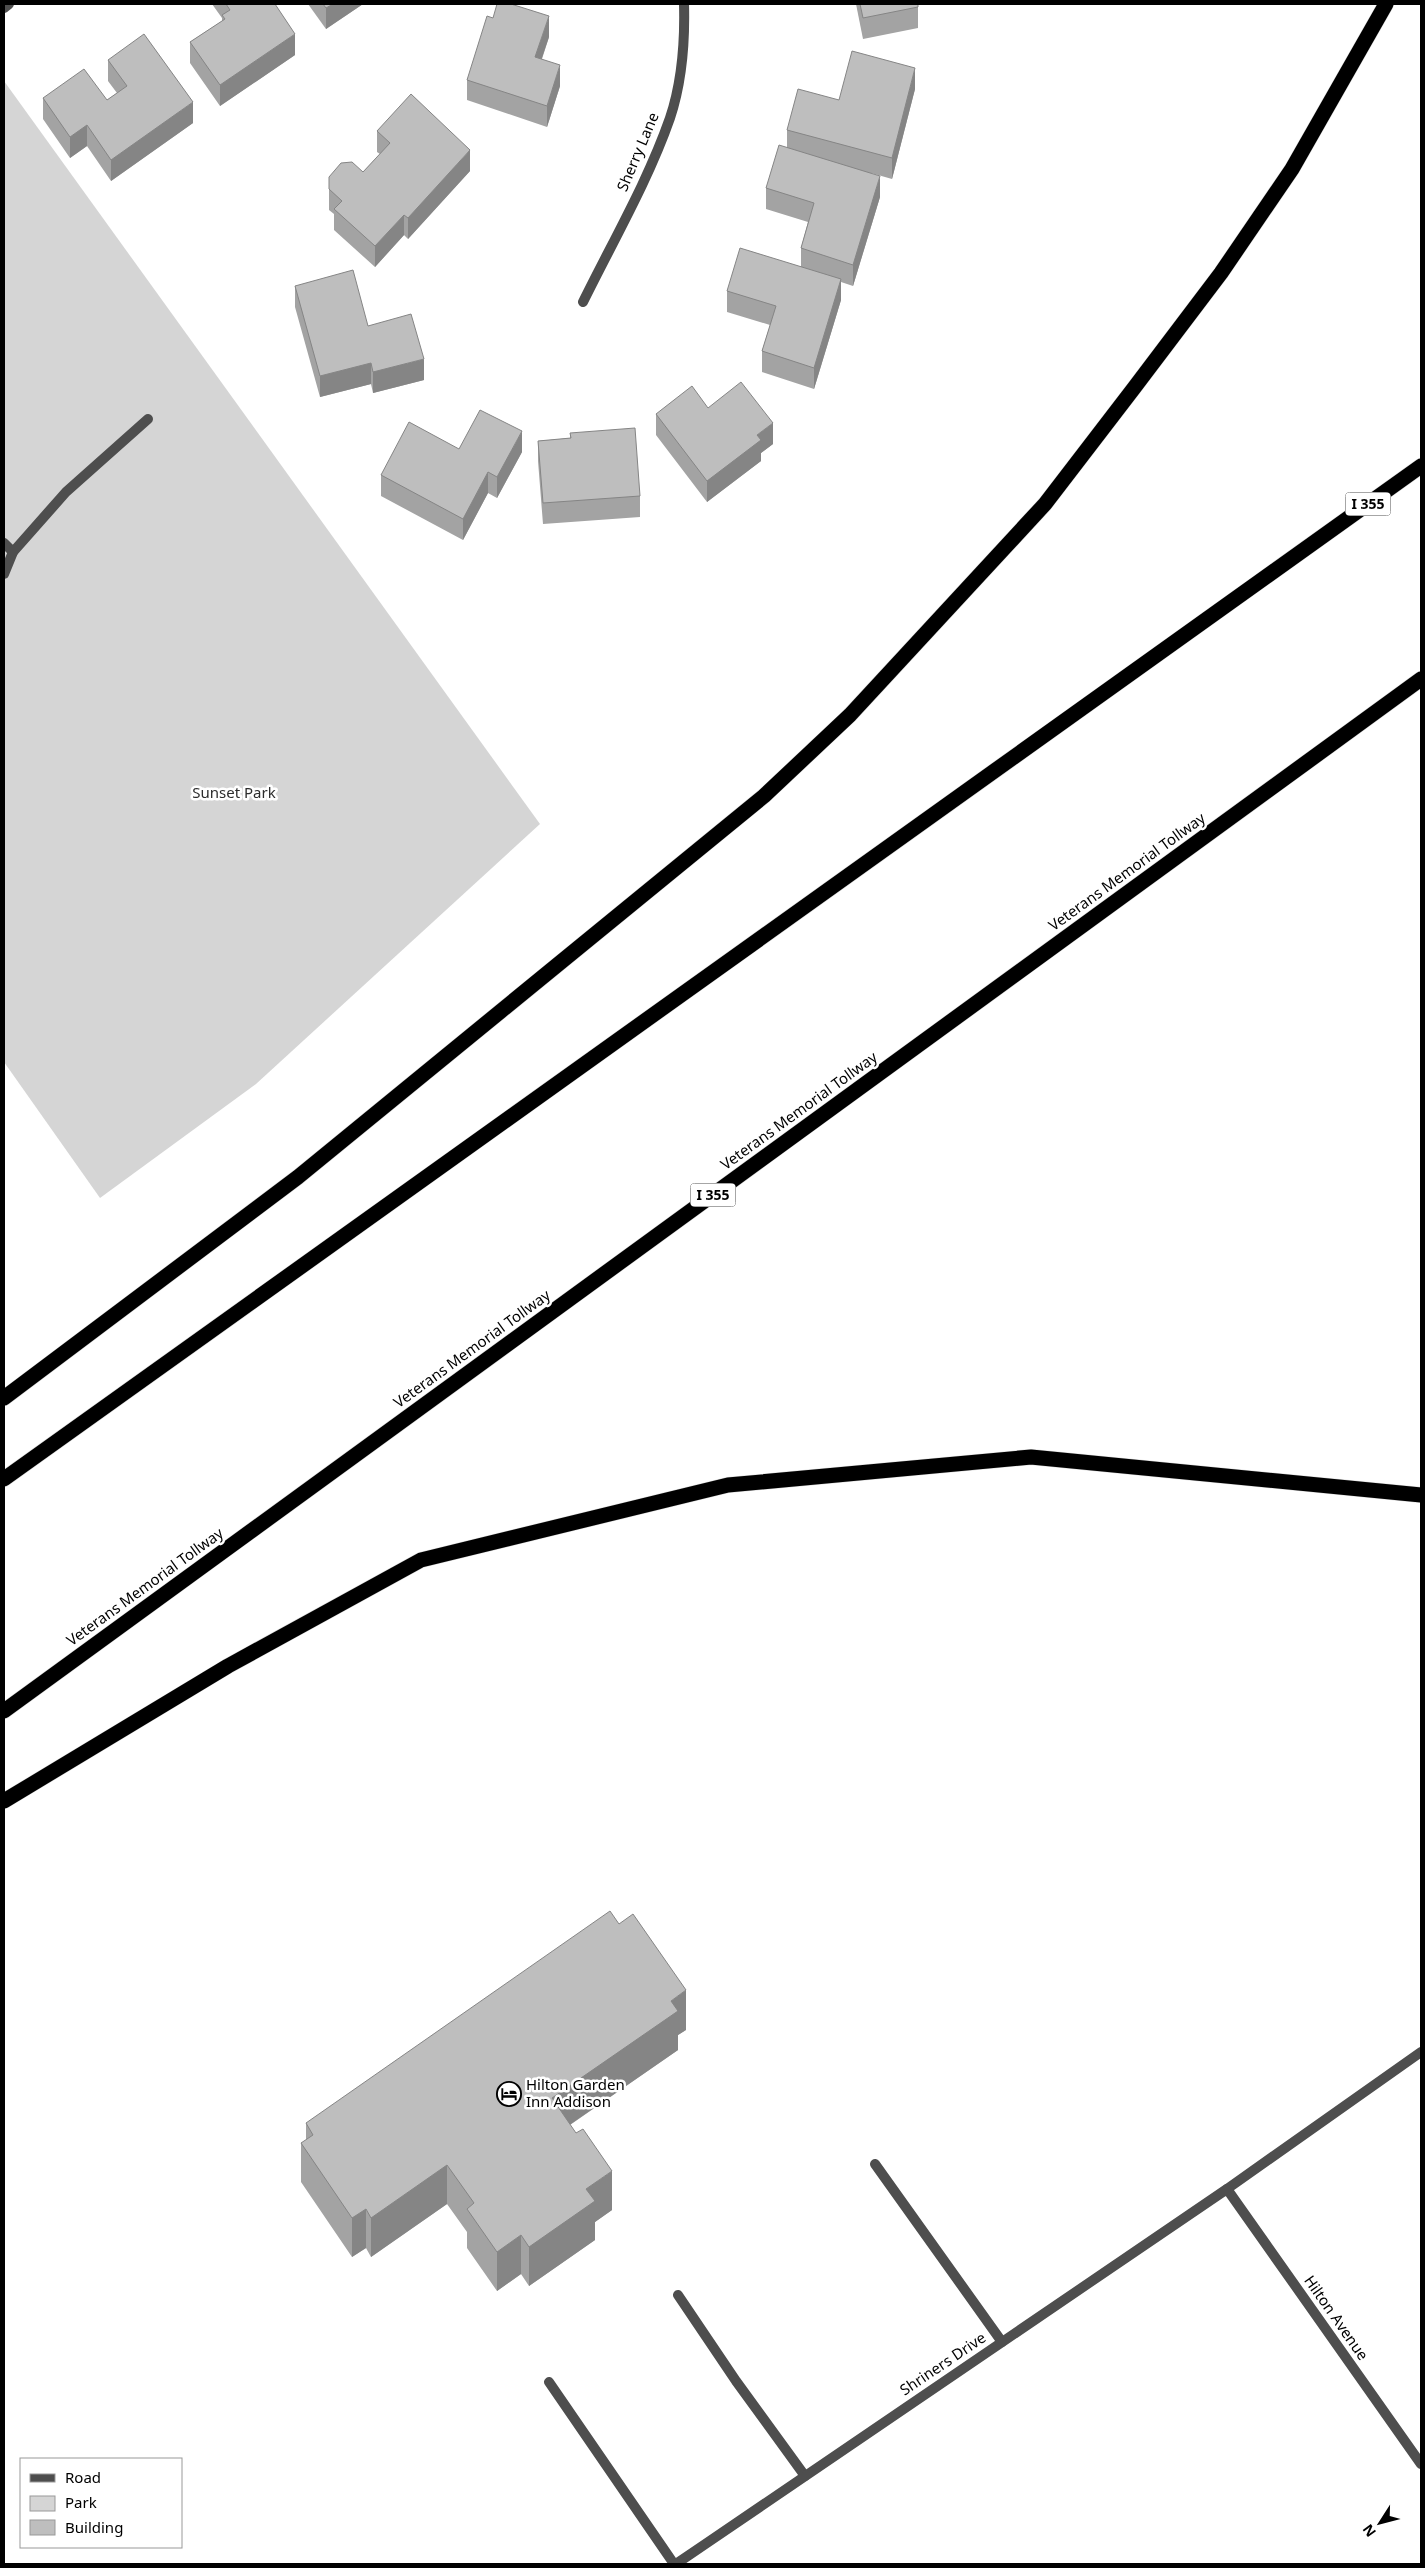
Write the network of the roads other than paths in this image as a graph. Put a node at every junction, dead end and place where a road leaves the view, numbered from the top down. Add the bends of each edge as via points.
1 (9, 4) edge
2 (684, 4) edge
3 (1386, 4) edge
4 (4, 8) edge
5 (583, 302) dead end
6 (148, 419) dead end
7 (1421, 466) edge
8 (4, 543) edge
9 (13, 552) junction
10 (4, 574) edge
11 (1421, 679) edge
12 (4, 1398) edge
13 (4, 1480) edge
14 (1421, 1495) edge
15 (4, 1711) edge
16 (4, 1801) edge
17 (1421, 2052) edge
18 (876, 2164) dead end
19 (1227, 2189) junction
20 (678, 2295) dead end
21 (1002, 2342) junction
22 (549, 2382) dead end
23 (1421, 2464) edge
24 (805, 2476) junction
25 (675, 2564) edge

1 - 4 street
2 - 5 street, Sherry Lane via 685,31 670,117 650,166
3 - 12 highway via 1292,169 1221,273 1045,504 850,714 764,796 306,1170
6 - 9 street via 66,492
7 - 13 highway, I 355
8 - 9 street
9 - 10 street
11 - 15 highway, Veterans Memorial Tollway / I 355
14 - 16 highway via 1030,1457 728,1485 421,1560 228,1666
17 - 19 street, Shriners Drive
18 - 21 street
19 - 21 street, Shriners Drive
19 - 23 street, Hilton Avenue
20 - 24 street
21 - 24 street, Shriners Drive
22 - 25 street
24 - 25 street, Shriners Drive

